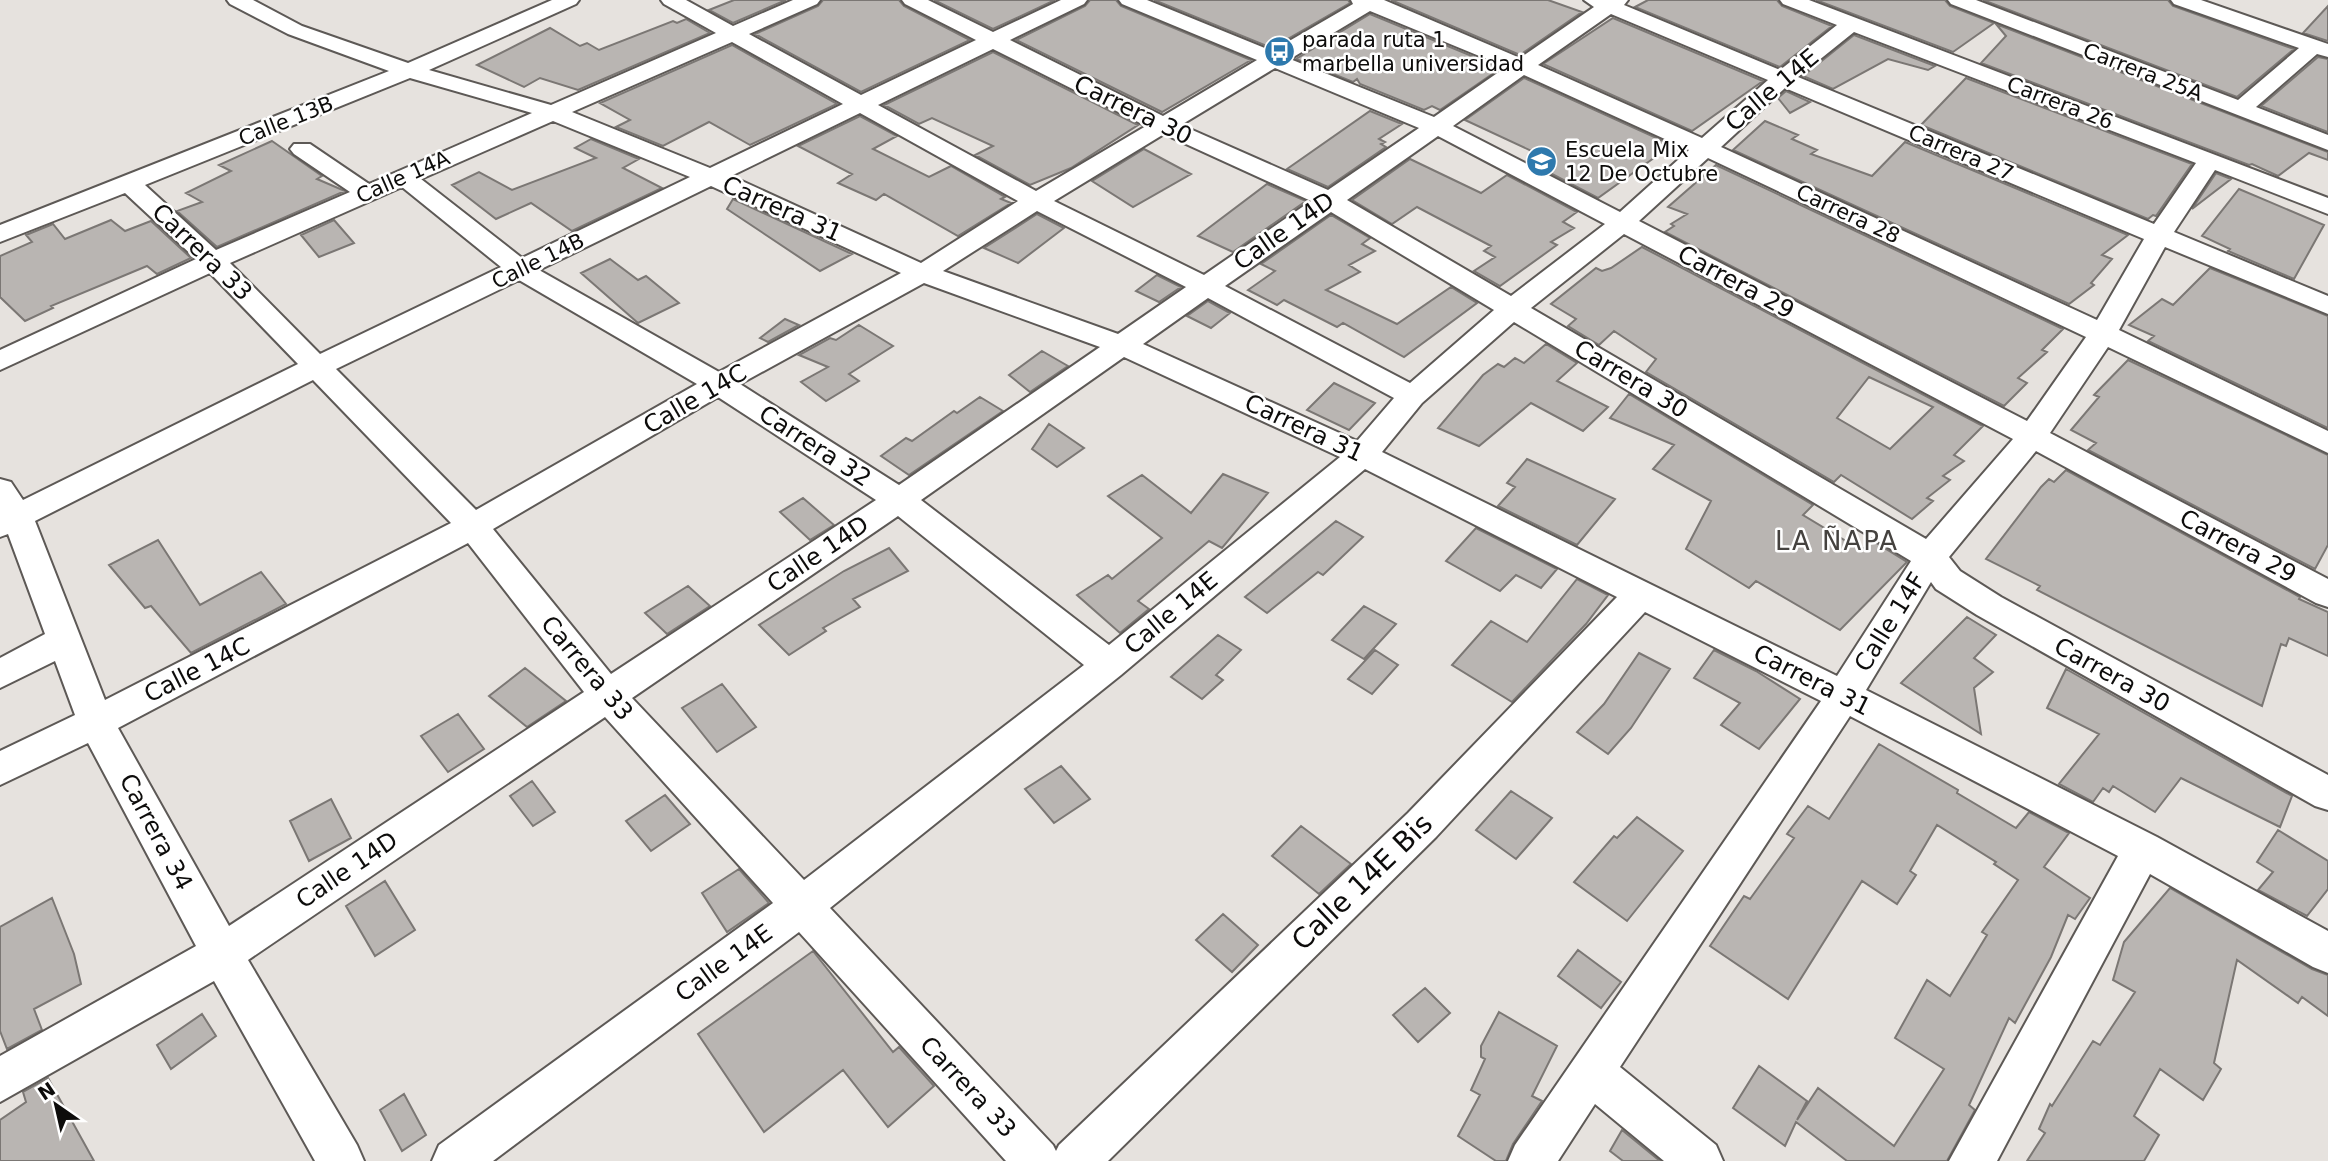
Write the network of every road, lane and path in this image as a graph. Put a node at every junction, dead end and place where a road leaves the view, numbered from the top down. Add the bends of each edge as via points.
1 (237, 0) edge
2 (569, 0) edge
3 (671, 0) edge
4 (810, 0) edge
5 (912, 0) edge
6 (1077, 0) edge
7 (1129, 0) edge
8 (1790, 0) edge
9 (1958, 0) edge
10 (2181, 0) edge
11 (2252, 0) edge
12 (1368, 1) edge
13 (1607, 2) edge
14 (1844, 15) junction
15 (2230, 16) junction
16 (734, 33) junction
17 (991, 41) junction
18 (2321, 48) edge
19 (1277, 60) junction
20 (1522, 66) junction
21 (410, 71) junction
22 (1782, 79) junction
23 (863, 104) junction
24 (2240, 110) junction
25 (552, 112) junction
26 (1165, 126) junction
27 (1437, 127) junction
28 (2328, 143) edge
29 (1704, 148) junction
30 (302, 149) dead end
31 (2210, 160) junction
32 (404, 177) junction
33 (712, 177) junction
34 (129, 183) junction
35 (367, 193) junction
36 (1329, 200) junction
37 (1036, 201) junction
38 (2328, 207) edge
39 (1622, 223) junction
40 (0, 234) edge
41 (2159, 235) junction
42 (213, 261) junction
43 (521, 270) junction
44 (922, 273) junction
45 (1205, 286) junction
46 (2328, 306) edge
47 (1512, 309) junction
48 (2104, 332) junction
49 (1122, 345) junction
50 (0, 361) edge
51 (318, 366) junction
52 (719, 384) junction
53 (1412, 396) junction
54 (2032, 436) junction
55 (2328, 443) edge
56 (1362, 455) junction
57 (899, 500) junction
58 (6, 511) edge
59 (473, 526) junction
60 (1930, 557) junction
61 (1641, 594) junction
62 (2328, 594) edge
63 (65, 640) junction
64 (1109, 665) junction
65 (0, 674) edge
66 (608, 696) junction
67 (1844, 696) junction
68 (96, 722) junction
69 (0, 769) edge
70 (2328, 794) edge
71 (2143, 849) junction
72 (801, 906) junction
73 (222, 954) junction
74 (2328, 954) edge
75 (1592, 1073) junction
76 (0, 1080) edge
77 (341, 1161) edge
78 (456, 1161) edge
79 (1037, 1161) edge
80 (1075, 1161) edge
81 (1531, 1161) edge
82 (1700, 1161) edge
83 (1972, 1161) edge

1 - 21 street, Carrera 31 via 295,30
2 - 21 street, Calle 13B
3 - 16 street
4 - 16 street, Calle 14A
5 - 17 street, Carrera 30
6 - 17 street, Calle 14B
7 - 19 street, Carrera 29
8 - 14 street, Carrera 26
9 - 24 street, Carrera 25A
10 - 15 street
11 - 15 street
12 - 19 street, Calle 14C
12 - 20 street, Carrera 28
13 - 20 street, Calle 14D
13 - 22 street, Carrera 27
14 - 22 street, Calle 14E
14 - 31 street, Carrera 26
15 - 18 street
16 - 23 street
16 - 25 street, Calle 14A
17 - 23 street, Calle 14B
17 - 26 street, Carrera 30
18 - 24 street
19 - 26 street, Calle 14C
19 - 27 street, Carrera 29
20 - 27 street, Calle 14D
20 - 29 street, Carrera 28
21 - 25 street, Carrera 31
21 - 34 street, Calle 13B
22 - 29 street, Calle 14E
22 - 41 street, Carrera 27
23 - 33 street, Calle 14B
23 - 37 street
24 - 28 street, Carrera 25A
25 - 32 street, Calle 14A
25 - 33 street, Carrera 31
26 - 36 street, Carrera 30
26 - 37 street, Calle 14C
27 - 36 street, Calle 14D
27 - 39 street, Carrera 29
29 - 39 street, Calle 14E
29 - 48 street, Carrera 28
30 - 35 street
31 - 38 street, Carrera 26
31 - 41 street, Calle 14F
32 - 35 street, Calle 14A
32 - 43 street, Carrera 32
33 - 43 street, Calle 14B
33 - 44 street, Carrera 31
34 - 40 street, Calle 13B
34 - 42 street, Carrera 33
35 - 42 street, Calle 14A
36 - 45 street, Calle 14D
36 - 47 street, Carrera 30
37 - 44 street, Calle 14C
37 - 45 street
39 - 47 street, Calle 14E
39 - 54 street, Carrera 29
41 - 46 street, Carrera 27
41 - 48 street, Calle 14F
42 - 50 street, Calle 14A
42 - 51 street, Carrera 33
43 - 51 street, Calle 14B
43 - 52 street, Carrera 32
44 - 49 street, Carrera 31
44 - 52 street, Calle 14C
45 - 49 street, Calle 14D
45 - 53 street
47 - 53 street, Calle 14E
47 - 60 street, Carrera 30
48 - 54 street, Calle 14F
48 - 55 street, Carrera 28
49 - 56 street, Carrera 31
49 - 57 street, Calle 14D
51 - 58 street, Calle 14B
51 - 59 street, Carrera 33
52 - 57 street, Carrera 32
52 - 59 street, Calle 14C
53 - 56 street, Calle 14E
54 - 60 street, Calle 14F
54 - 62 street, Carrera 29
56 - 61 street, Carrera 31
56 - 64 street, Calle 14E
57 - 64 street, Carrera 32
57 - 66 street, Calle 14D
58 - 63 street, Carrera 34
59 - 66 street, Carrera 33
59 - 68 street, Calle 14C
60 - 67 street, Calle 14F
60 - 70 street, Carrera 30 via 1948,580 1989,606
61 - 67 street, Carrera 31
61 - 80 street, Calle 14E Bis via 1422,825
63 - 65 street
63 - 68 street, Carrera 34
64 - 72 street, Calle 14E
66 - 72 street, Carrera 33
66 - 73 street, Calle 14D
67 - 71 street, Carrera 31
67 - 75 street, Calle 14F
68 - 69 street, Calle 14C
68 - 73 street, Carrera 34
71 - 74 street, Carrera 31
71 - 83 street
72 - 78 street, Calle 14E
72 - 79 street, Carrera 33
73 - 76 street, Calle 14D
73 - 77 street, Carrera 34
75 - 81 street, Calle 14F
75 - 82 street

